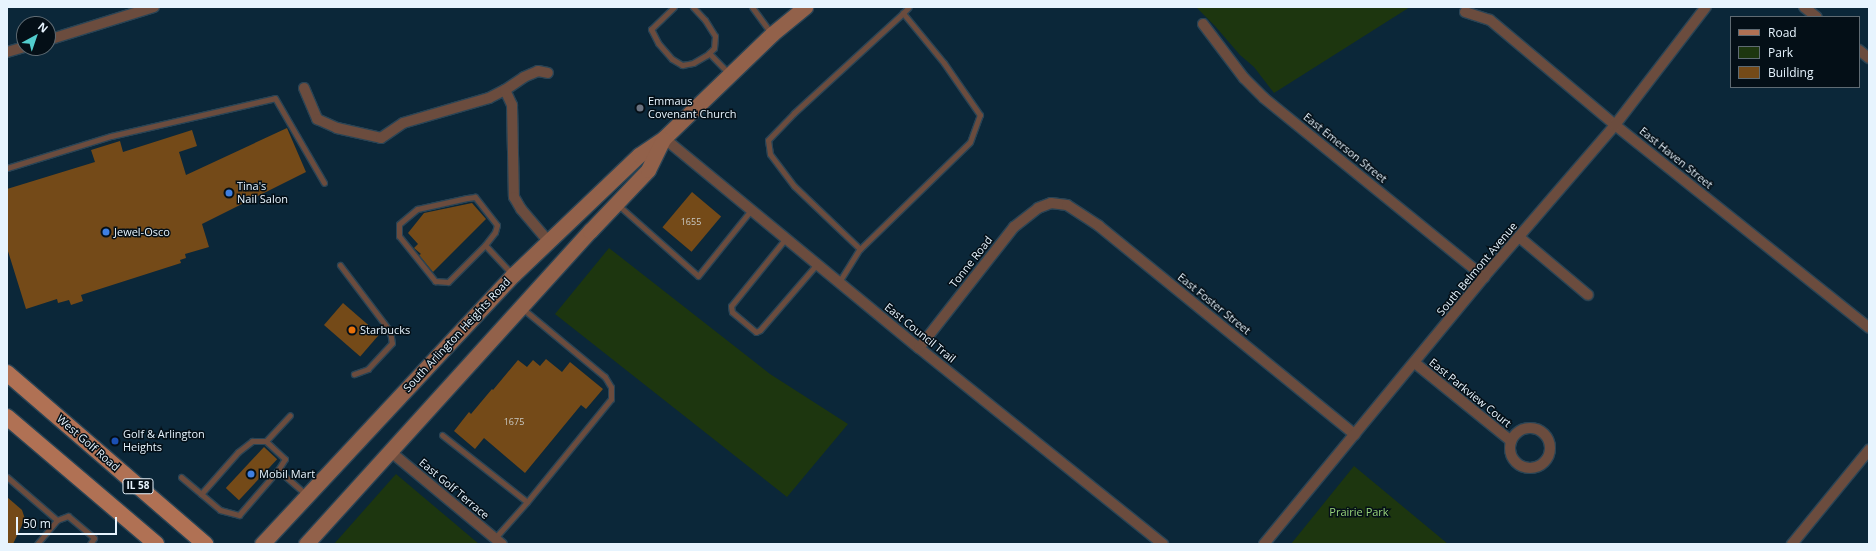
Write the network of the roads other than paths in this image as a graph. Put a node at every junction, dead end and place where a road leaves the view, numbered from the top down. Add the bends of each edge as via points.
1 (154, 7) edge
2 (674, 7) edge
3 (693, 7) edge
4 (752, 7) edge
5 (805, 7) edge
6 (909, 7) edge
7 (1706, 7) edge
8 (1804, 7) edge
9 (1465, 12) dead end
10 (903, 13) junction
11 (1816, 16) edge
12 (1203, 24) dead end
13 (772, 34) junction
14 (56, 38) edge
15 (1860, 51) edge
16 (709, 53) junction
17 (1869, 58) edge
18 (548, 73) dead end
19 (729, 75) junction
20 (304, 88) dead end
21 (505, 90) junction
22 (1615, 125) junction
23 (664, 138) junction
24 (7, 168) edge
25 (324, 183) dead end
26 (1051, 203) joint
27 (616, 204) junction
28 (751, 210) junction
29 (1519, 236) junction
30 (786, 238) junction
31 (548, 241) junction
32 (485, 245) junction
33 (860, 249) junction
34 (817, 264) junction
35 (340, 265) dead end
36 (513, 275) junction
37 (1484, 277) junction
38 (839, 282) junction
39 (1588, 295) dead end
40 (521, 308) junction
41 (1869, 328) edge
42 (919, 348) junction
43 (1415, 363) junction
44 (7, 373) edge
45 (354, 374) dead end
46 (290, 415) dead end
47 (7, 417) edge
48 (442, 435) dead end
49 (1356, 435) junction
50 (266, 441) junction
51 (1511, 441) junction
52 (1869, 450) edge
53 (391, 452) junction
54 (278, 470) junction
55 (7, 477) edge
56 (181, 477) dead end
57 (201, 494) junction
58 (308, 496) junction
59 (527, 502) junction
60 (57, 520) junction
61 (498, 541) edge
62 (150, 542) edge
63 (37, 544) edge
64 (90, 544) edge
65 (206, 544) edge
66 (262, 544) edge
67 (306, 544) edge
68 (1163, 544) edge
69 (1264, 544) edge
70 (1792, 544) edge

1 - 14 street
2 - 16 lane via 651,29 658,43 672,59 682,65 693,63
3 - 16 lane via 715,36 714,48
4 - 13 lane
5 - 13 main road, South Arlington Heights Road
6 - 10 lane
7 - 22 street, South Belmont Avenue
8 - 11 street
9 - 22 street, East Haven Street via 1490,20
10 - 33 lane via 944,63 980,115 970,142
10 - 33 lane via 794,112 768,140 770,154 794,186
12 - 37 street, East Emerson Street via 1244,78 1264,98
13 - 19 main road, South Arlington Heights Road
15 - 17 street
16 - 19 lane
18 - 21 street via 538,71
19 - 23 main road, South Arlington Heights Road
20 - 21 street via 317,119 337,128 381,138 403,123 489,98
21 - 31 street via 512,105 514,197
22 - 29 street, South Belmont Avenue
22 - 41 street, East Haven Street
23 - 27 main road, South Arlington Heights Road via 648,170
23 - 28 street, East Council Trail
23 - 31 main road, South Arlington Heights Road via 639,155
24 - 25 lane via 111,136 275,98
26 - 42 street, Tonne Road via 1038,208 1014,227
26 - 49 street, East Foster Street via 1066,205 1099,226
27 - 28 lane via 698,276
27 - 40 main road, South Arlington Heights Road
28 - 30 street, East Council Trail
29 - 37 street, South Belmont Avenue
29 - 39 street
30 - 34 street, East Council Trail
30 - 34 lane via 731,306 732,312 756,332 760,330
31 - 36 main road, South Arlington Heights Road
32 - 32 lane via 448,282 435,281 399,236 399,224 417,209 475,197 497,225
32 - 36 lane
33 - 38 lane
34 - 38 street, East Council Trail
35 - 45 lane via 390,331 392,343 368,369
36 - 58 main road, South Arlington Heights Road
37 - 43 street, South Belmont Avenue
38 - 42 street, East Council Trail
40 - 53 main road, South Arlington Heights Road
40 - 59 lane via 605,377 611,387 611,399
42 - 68 street, East Council Trail
43 - 49 street, South Belmont Avenue
43 - 51 street, East Parkview Court
44 - 65 main road, West Golf Road / IL 58
46 - 50 lane
47 - 62 main road, IL 58
48 - 59 lane
49 - 69 street, South Belmont Avenue
50 - 54 lane via 285,459
50 - 57 lane via 252,441 238,452
51 - 51 street, East Parkview Court via 1509,448 1512,457 1521,467 1538,467 1547,460 1550,453 1549,440 1539,430 1522,429
52 - 70 street
53 - 61 street, East Golf Terrace
53 - 67 main road, South Arlington Heights Road
54 - 57 lane via 239,515 220,510
54 - 58 lane
55 - 60 lane
56 - 57 lane
58 - 66 main road, South Arlington Heights Road
59 - 61 lane
60 - 63 lane
60 - 64 lane via 68,516 94,538

